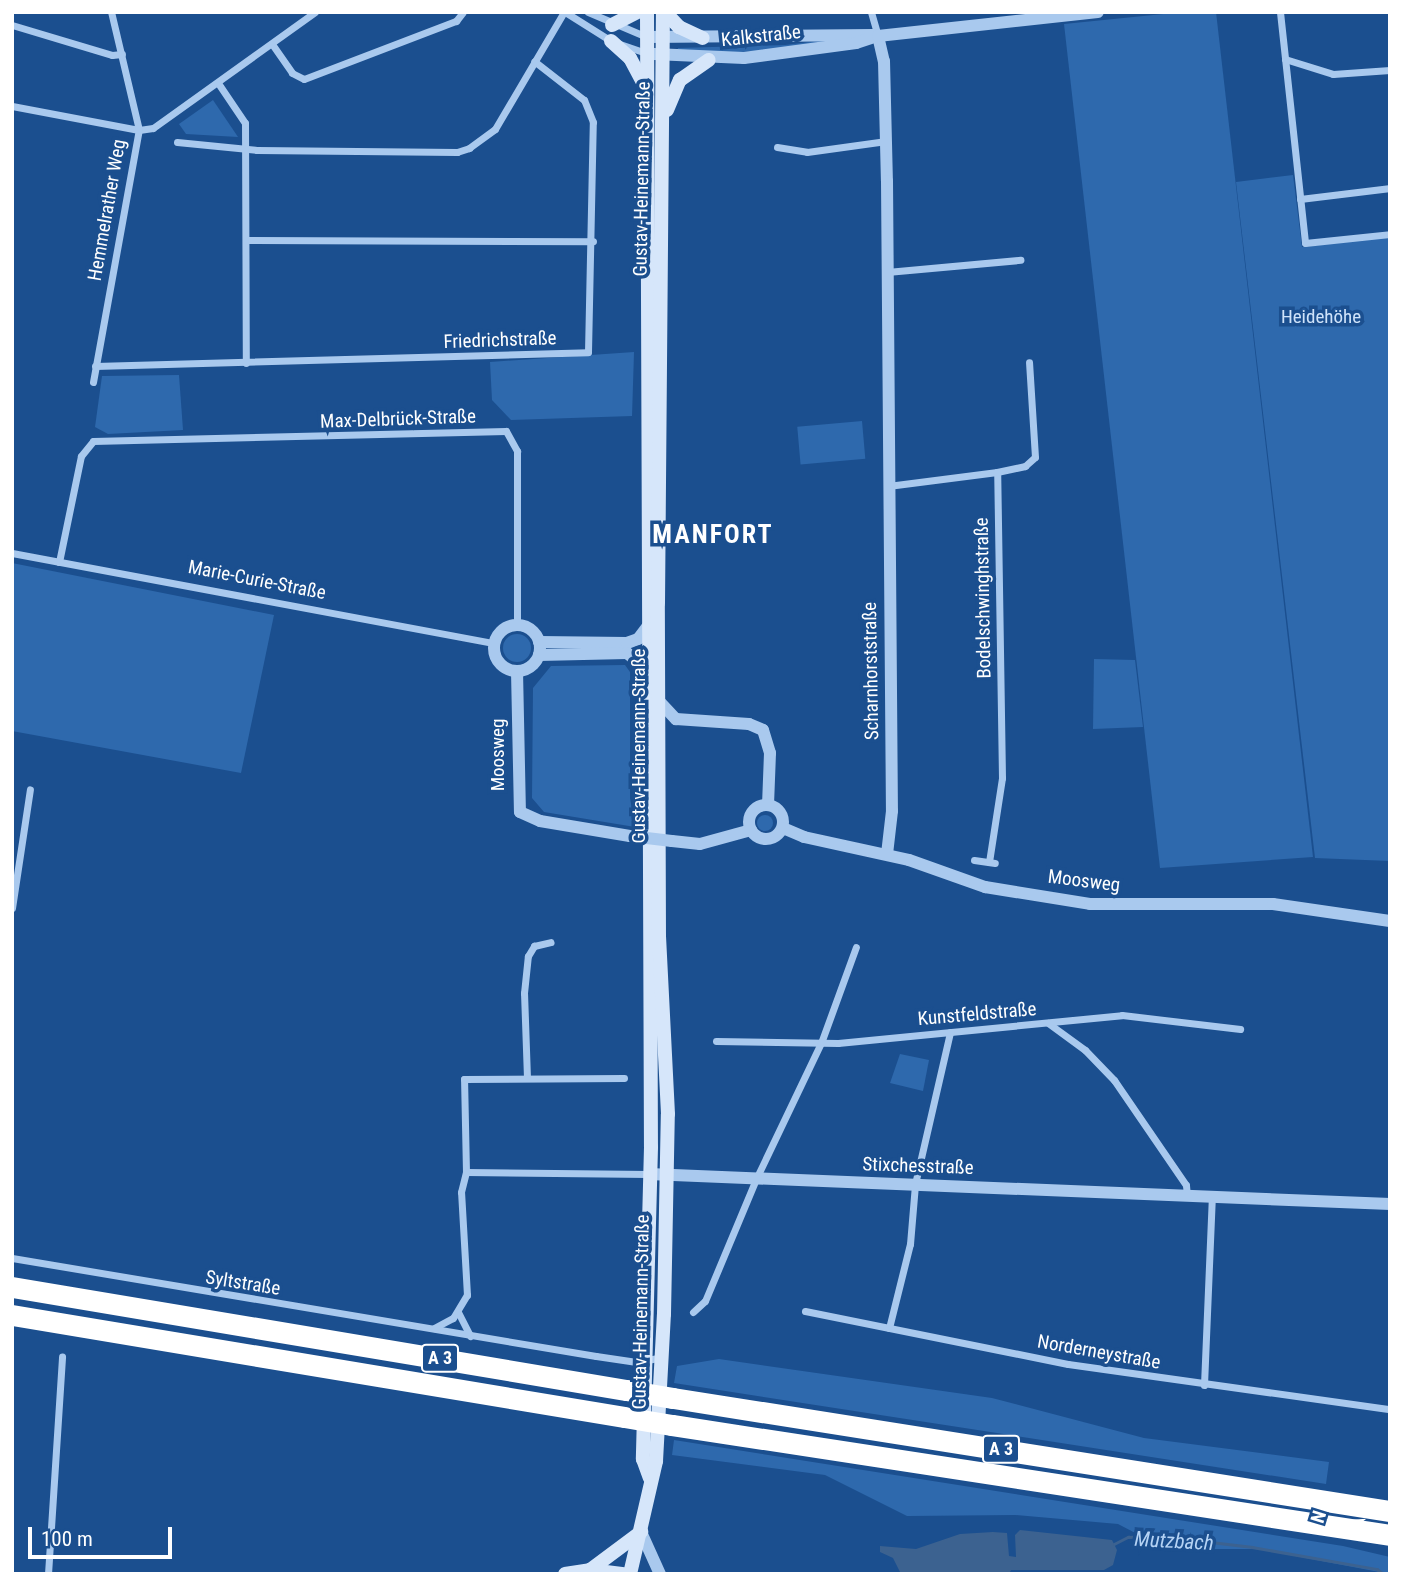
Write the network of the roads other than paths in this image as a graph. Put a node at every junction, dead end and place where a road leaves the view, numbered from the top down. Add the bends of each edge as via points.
1 (111, 12) edge
2 (314, 12) edge
3 (463, 12) edge
4 (565, 12) edge
5 (588, 12) edge
6 (638, 12) edge
7 (648, 12) edge
8 (664, 12) edge
9 (871, 12) edge
10 (1098, 12) edge
11 (1280, 12) edge
12 (612, 24) junction
13 (12, 25) edge
14 (878, 36) junction
15 (647, 37) junction
16 (703, 38) junction
17 (663, 39) junction
18 (611, 41) junction
19 (272, 44) junction
20 (646, 53) junction
21 (122, 54) junction
22 (663, 56) junction
23 (1285, 59) junction
24 (709, 60) junction
25 (534, 61) junction
26 (1390, 70) edge
27 (218, 83) junction
28 (646, 89) junction
29 (12, 106) edge
30 (664, 118) junction
31 (139, 130) junction
32 (886, 141) junction
33 (177, 142) dead end
34 (247, 146) junction
35 (777, 147) dead end
36 (1390, 188) edge
37 (1300, 199) junction
38 (1390, 234) edge
39 (246, 240) junction
40 (593, 241) junction
41 (1020, 260) dead end
42 (887, 272) junction
43 (1029, 362) dead end
44 (246, 363) junction
45 (95, 366) junction
46 (93, 382) dead end
47 (997, 472) junction
48 (888, 486) junction
49 (12, 553) edge
50 (59, 562) junction
51 (517, 625) junction
52 (647, 627) junction
53 (494, 643) junction
54 (539, 648) junction
55 (648, 669) junction
56 (517, 671) junction
57 (659, 701) junction
58 (676, 719) junction
59 (659, 738) junction
60 (30, 789) dead end
61 (768, 805) junction
62 (783, 828) junction
63 (751, 830) junction
64 (887, 854) junction
65 (974, 860) dead end
66 (16, 861) edge
67 (12, 908) edge
68 (1390, 921) edge
69 (551, 942) dead end
70 (856, 947) dead end
71 (1048, 1023) junction
72 (1240, 1029) dead end
73 (950, 1032) junction
74 (716, 1041) dead end
75 (821, 1043) junction
76 (527, 1078) junction
77 (624, 1078) dead end
78 (466, 1172) junction
79 (666, 1173) junction
80 (649, 1174) junction
81 (756, 1179) junction
82 (915, 1184) junction
83 (1187, 1196) junction
84 (1212, 1198) junction
85 (1390, 1204) edge
86 (12, 1258) edge
87 (12, 1287) edge
88 (805, 1311) dead end
89 (458, 1312) junction
90 (693, 1312) dead end
91 (12, 1315) edge
92 (433, 1328) junction
93 (890, 1328) junction
94 (470, 1336) junction
95 (62, 1356) dead end
96 (662, 1357) junction
97 (646, 1362) junction
98 (1205, 1385) junction
99 (1390, 1409) edge
100 (650, 1478) junction
101 (1390, 1511) edge
102 (1338, 1527) junction
103 (641, 1532) junction
104 (1390, 1535) edge
105 (1390, 1546) edge
106 (590, 1570) junction
107 (48, 1574) edge
108 (565, 1574) edge
109 (624, 1574) edge
110 (630, 1574) edge
111 (660, 1574) edge

1 - 21 street
2 - 19 street, Hemmelrather Weg
3 - 19 street via 456,21 308,79 297,78
4 - 18 street
4 - 25 street
5 - 12 street
6 - 12 main road
7 - 15 main road, Gustav-Heinemann-Straße
8 - 16 main road via 679,27
8 - 17 main road, Gustav-Heinemann-Straße
9 - 14 street
10 - 14 street, Kalkstraße
11 - 23 street
12 - 15 street
13 - 21 street via 112,55
14 - 16 street, Kalkstraße via 847,32
14 - 24 street, Kalkstraße via 783,54
14 - 32 street, Scharnhorststraße via 884,61
15 - 17 street, Kalkstraße
15 - 20 main road, Gustav-Heinemann-Straße
16 - 17 street, Kalkstraße
17 - 22 main road, Gustav-Heinemann-Straße
18 - 20 street
18 - 28 main road via 633,63
19 - 27 street, Hemmelrather Weg
20 - 22 street, Kalkstraße
20 - 28 main road, Gustav-Heinemann-Straße
21 - 31 street
22 - 24 street, Kalkstraße
22 - 30 main road, Gustav-Heinemann-Straße
23 - 26 street via 1332,74
23 - 37 street
24 - 30 main road via 680,80
25 - 34 street via 521,92 495,129 480,144 457,152 257,150
25 - 40 street, Friedrichstraße via 576,92 590,110
27 - 31 street, Hemmelrather Weg via 153,128
27 - 34 street via 245,123
28 - 52 main road, Gustav-Heinemann-Straße
29 - 31 street
30 - 57 main road, Gustav-Heinemann-Straße via 658,400
31 - 45 street, Hemmelrather Weg
32 - 35 street via 807,152
32 - 42 street, Scharnhorststraße
33 - 34 street
34 - 39 street
36 - 37 street
37 - 38 street via 1305,243
39 - 40 street
39 - 44 street
40 - 44 street, Friedrichstraße via 588,352
41 - 42 street
42 - 48 street, Scharnhorststraße
43 - 47 street via 1035,457 1026,466
44 - 45 street, Friedrichstraße
45 - 46 street, Hemmelrather Weg
47 - 48 street
47 - 65 street, Bodelschwinghstraße via 1002,778 992,863
48 - 64 street, Scharnhorststraße via 892,811
49 - 50 street, Marie-Curie-Straße
50 - 51 street, Max-Delbrück-Straße via 81,456 93,441 506,431 517,451
50 - 53 street, Marie-Curie-Straße
51 - 53 street via 505,628
51 - 54 street via 533,632
52 - 54 street via 638,639 627,643
52 - 55 main road, Gustav-Heinemann-Straße
53 - 56 street via 499,662
54 - 55 street via 627,653
54 - 56 street via 531,666
55 - 80 main road, Gustav-Heinemann-Straße
56 - 63 street, Moosweg, bridge via 520,812 540,821 699,844
57 - 58 street
57 - 59 main road, Gustav-Heinemann-Straße
58 - 59 street
58 - 61 street via 749,724 763,730 770,753
59 - 79 main road, Gustav-Heinemann-Straße
60 - 66 street
61 - 62 street via 781,813
61 - 63 street via 752,813
62 - 63 street via 767,840
62 - 64 street, Moosweg via 804,837
64 - 68 street, Moosweg via 985,887 1090,904 1273,904
66 - 67 street
69 - 76 street via 534,946 527,956
70 - 75 street
71 - 72 street, Kunstfeldstraße via 1122,1015
71 - 73 street, Kunstfeldstraße
71 - 83 street via 1085,1050 1114,1080 1186,1185
73 - 75 street, Kunstfeldstraße
73 - 82 street
74 - 75 street, Kunstfeldstraße
75 - 81 street
76 - 77 street
76 - 78 street via 464,1079
78 - 80 street
78 - 89 street via 461,1192 467,1295
79 - 80 street, Stixchesstraße
79 - 81 street, Stixchesstraße
79 - 96 main road, Gustav-Heinemann-Straße
80 - 97 main road, Gustav-Heinemann-Straße
81 - 82 street, Stixchesstraße
81 - 90 street via 705,1301
82 - 83 street, Stixchesstraße
82 - 93 street via 910,1244
83 - 84 street, Stixchesstraße
84 - 85 street, Stixchesstraße
84 - 98 street
86 - 92 street, Syltstraße
87 - 101 highway, A 3, bridge
88 - 93 street, Norderneystraße
89 - 92 street
89 - 94 street
91 - 102 highway, A 3, bridge via 673,1425
92 - 94 street, Syltstraße
93 - 98 street, Norderneystraße via 1068,1364
94 - 97 street, Syltstraße
95 - 107 street
96 - 97 street, Syltstraße
96 - 100 main road, Gustav-Heinemann-Straße via 656,1461
97 - 100 main road, Gustav-Heinemann-Straße via 643,1459
98 - 99 street, Norderneystraße
100 - 103 main road, Gustav-Heinemann-Straße
102 - 104 highway, A 3
102 - 105 highway
103 - 106 main road
103 - 110 main road, Gustav-Heinemann-Straße
103 - 111 street
106 - 108 main road
106 - 109 main road

